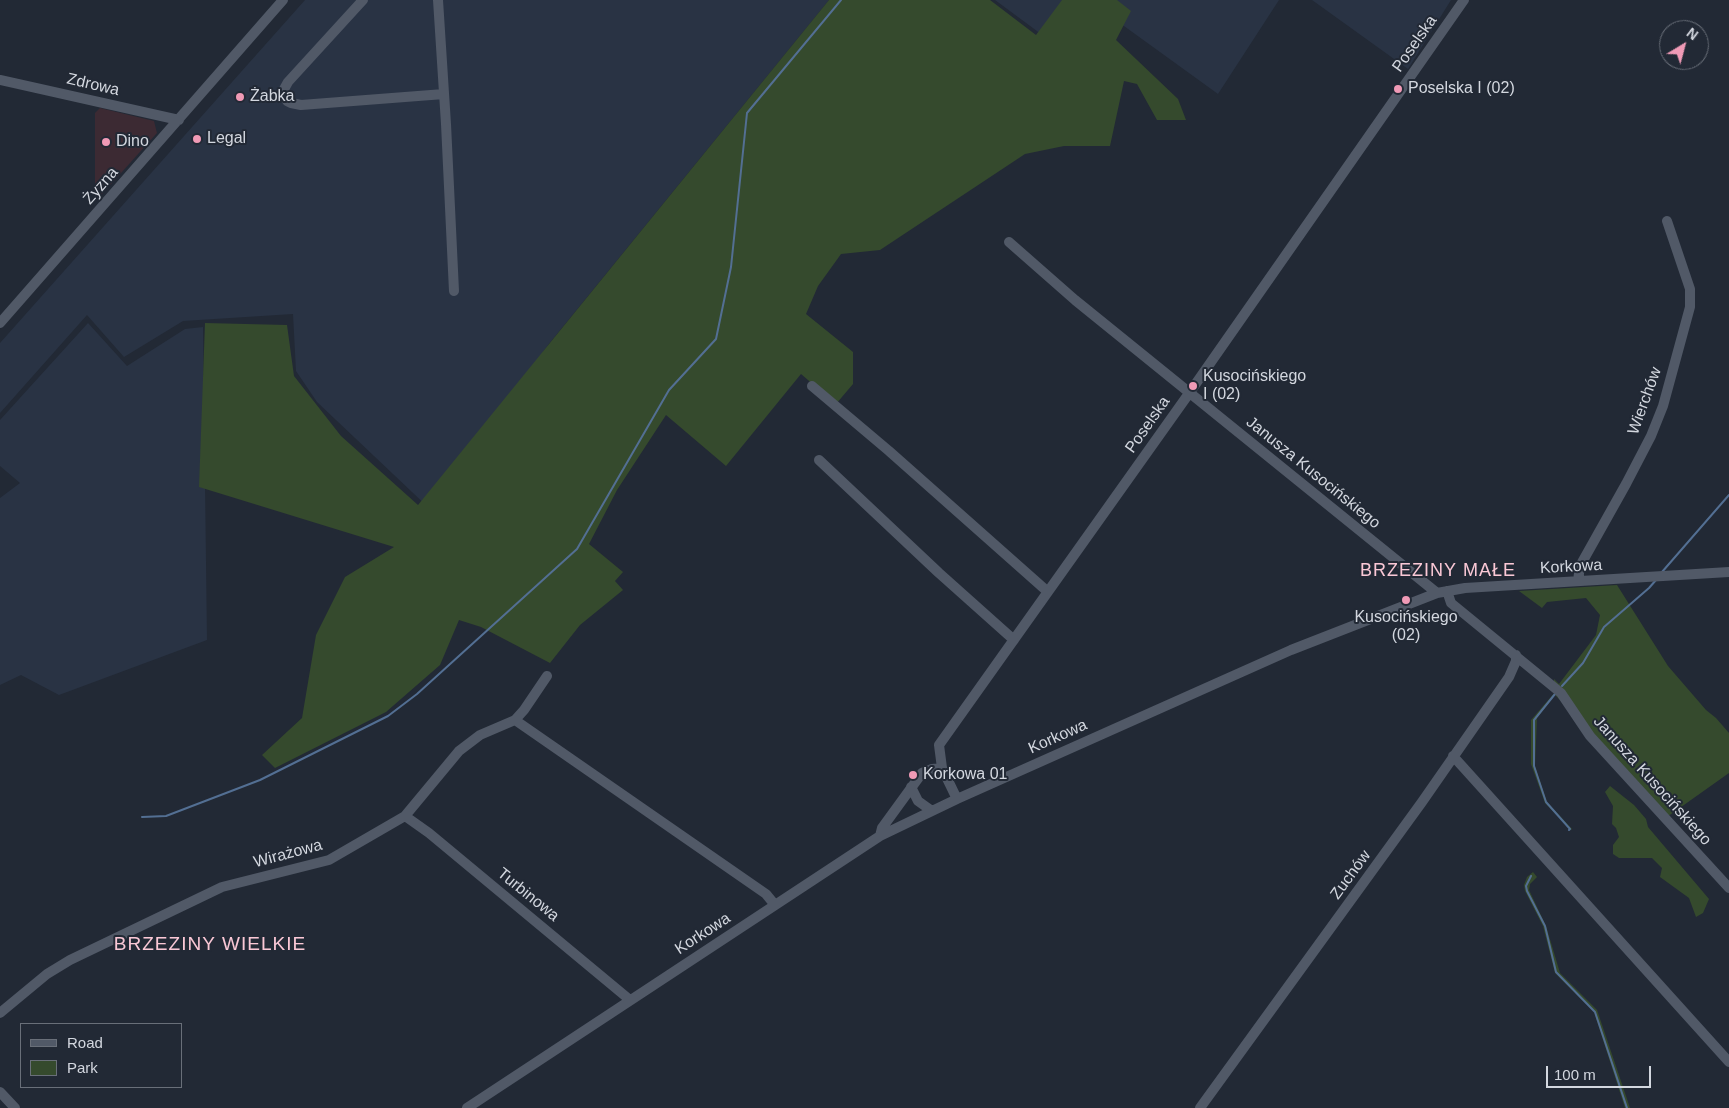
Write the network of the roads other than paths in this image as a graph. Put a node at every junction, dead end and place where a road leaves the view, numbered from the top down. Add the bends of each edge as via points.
1 (283, 0) edge
2 (363, 0) edge
3 (438, 0) edge
4 (1464, 0) edge
5 (0, 80) edge
6 (444, 94) junction
7 (179, 120) junction
8 (1667, 221) dead end
9 (1008, 242) dead end
10 (454, 291) dead end
11 (0, 323) edge
12 (812, 386) dead end
13 (1190, 392) junction
14 (819, 460) dead end
15 (1729, 572) edge
16 (1578, 582) junction
17 (1048, 592) junction
18 (1442, 592) junction
19 (1014, 640) junction
20 (1516, 655) junction
21 (547, 676) dead end
22 (515, 720) junction
23 (1453, 756) junction
24 (942, 768) junction
25 (911, 787) junction
26 (957, 799) junction
27 (932, 811) junction
28 (405, 816) junction
29 (880, 836) junction
30 (1729, 888) edge
31 (775, 904) junction
32 (630, 1000) junction
33 (0, 1013) edge
34 (1729, 1062) edge
35 (0, 1092) edge
36 (15, 1108) edge
37 (467, 1108) edge
38 (1200, 1108) edge

1 - 7 street, Żyzna
2 - 6 street via 288,82 283,91 287,101 300,105
3 - 6 street
4 - 13 street, Poselska
5 - 7 street, Zdrowa
6 - 10 street
7 - 11 street, Żyzna
8 - 16 street, Wierchów via 1690,289 1690,307 1663,406 1626,484 1580,566
9 - 13 street, Janusza Kusocińskiego
12 - 17 street
13 - 17 street, Poselska
13 - 18 street, Janusza Kusocińskiego
14 - 19 street
15 - 16 street, Korkowa
16 - 18 street, Korkowa
17 - 19 street, Poselska
18 - 20 street, Janusza Kusocińskiego
18 - 26 street, Korkowa via 1291,650
19 - 24 street, Poselska via 940,745
20 - 23 street, Zuchów via 1509,677
20 - 30 street, Janusza Kusocińskiego via 1561,693 1590,736
21 - 22 street, Wirażowa
22 - 28 street, Wirażowa via 480,735 459,752
22 - 31 street via 766,894
23 - 34 street
23 - 38 street, Zuchów
24 - 25 street via 922,773
24 - 26 street, Poselska
25 - 27 street via 918,801
25 - 29 street via 882,828
26 - 27 street, Korkowa
27 - 29 street, Korkowa
28 - 32 street, Turbinowa
28 - 33 street, Wirażowa via 329,860 222,888 70,960 47,974
29 - 31 street, Korkowa
31 - 32 street, Korkowa
32 - 37 street, Korkowa
35 - 36 street

